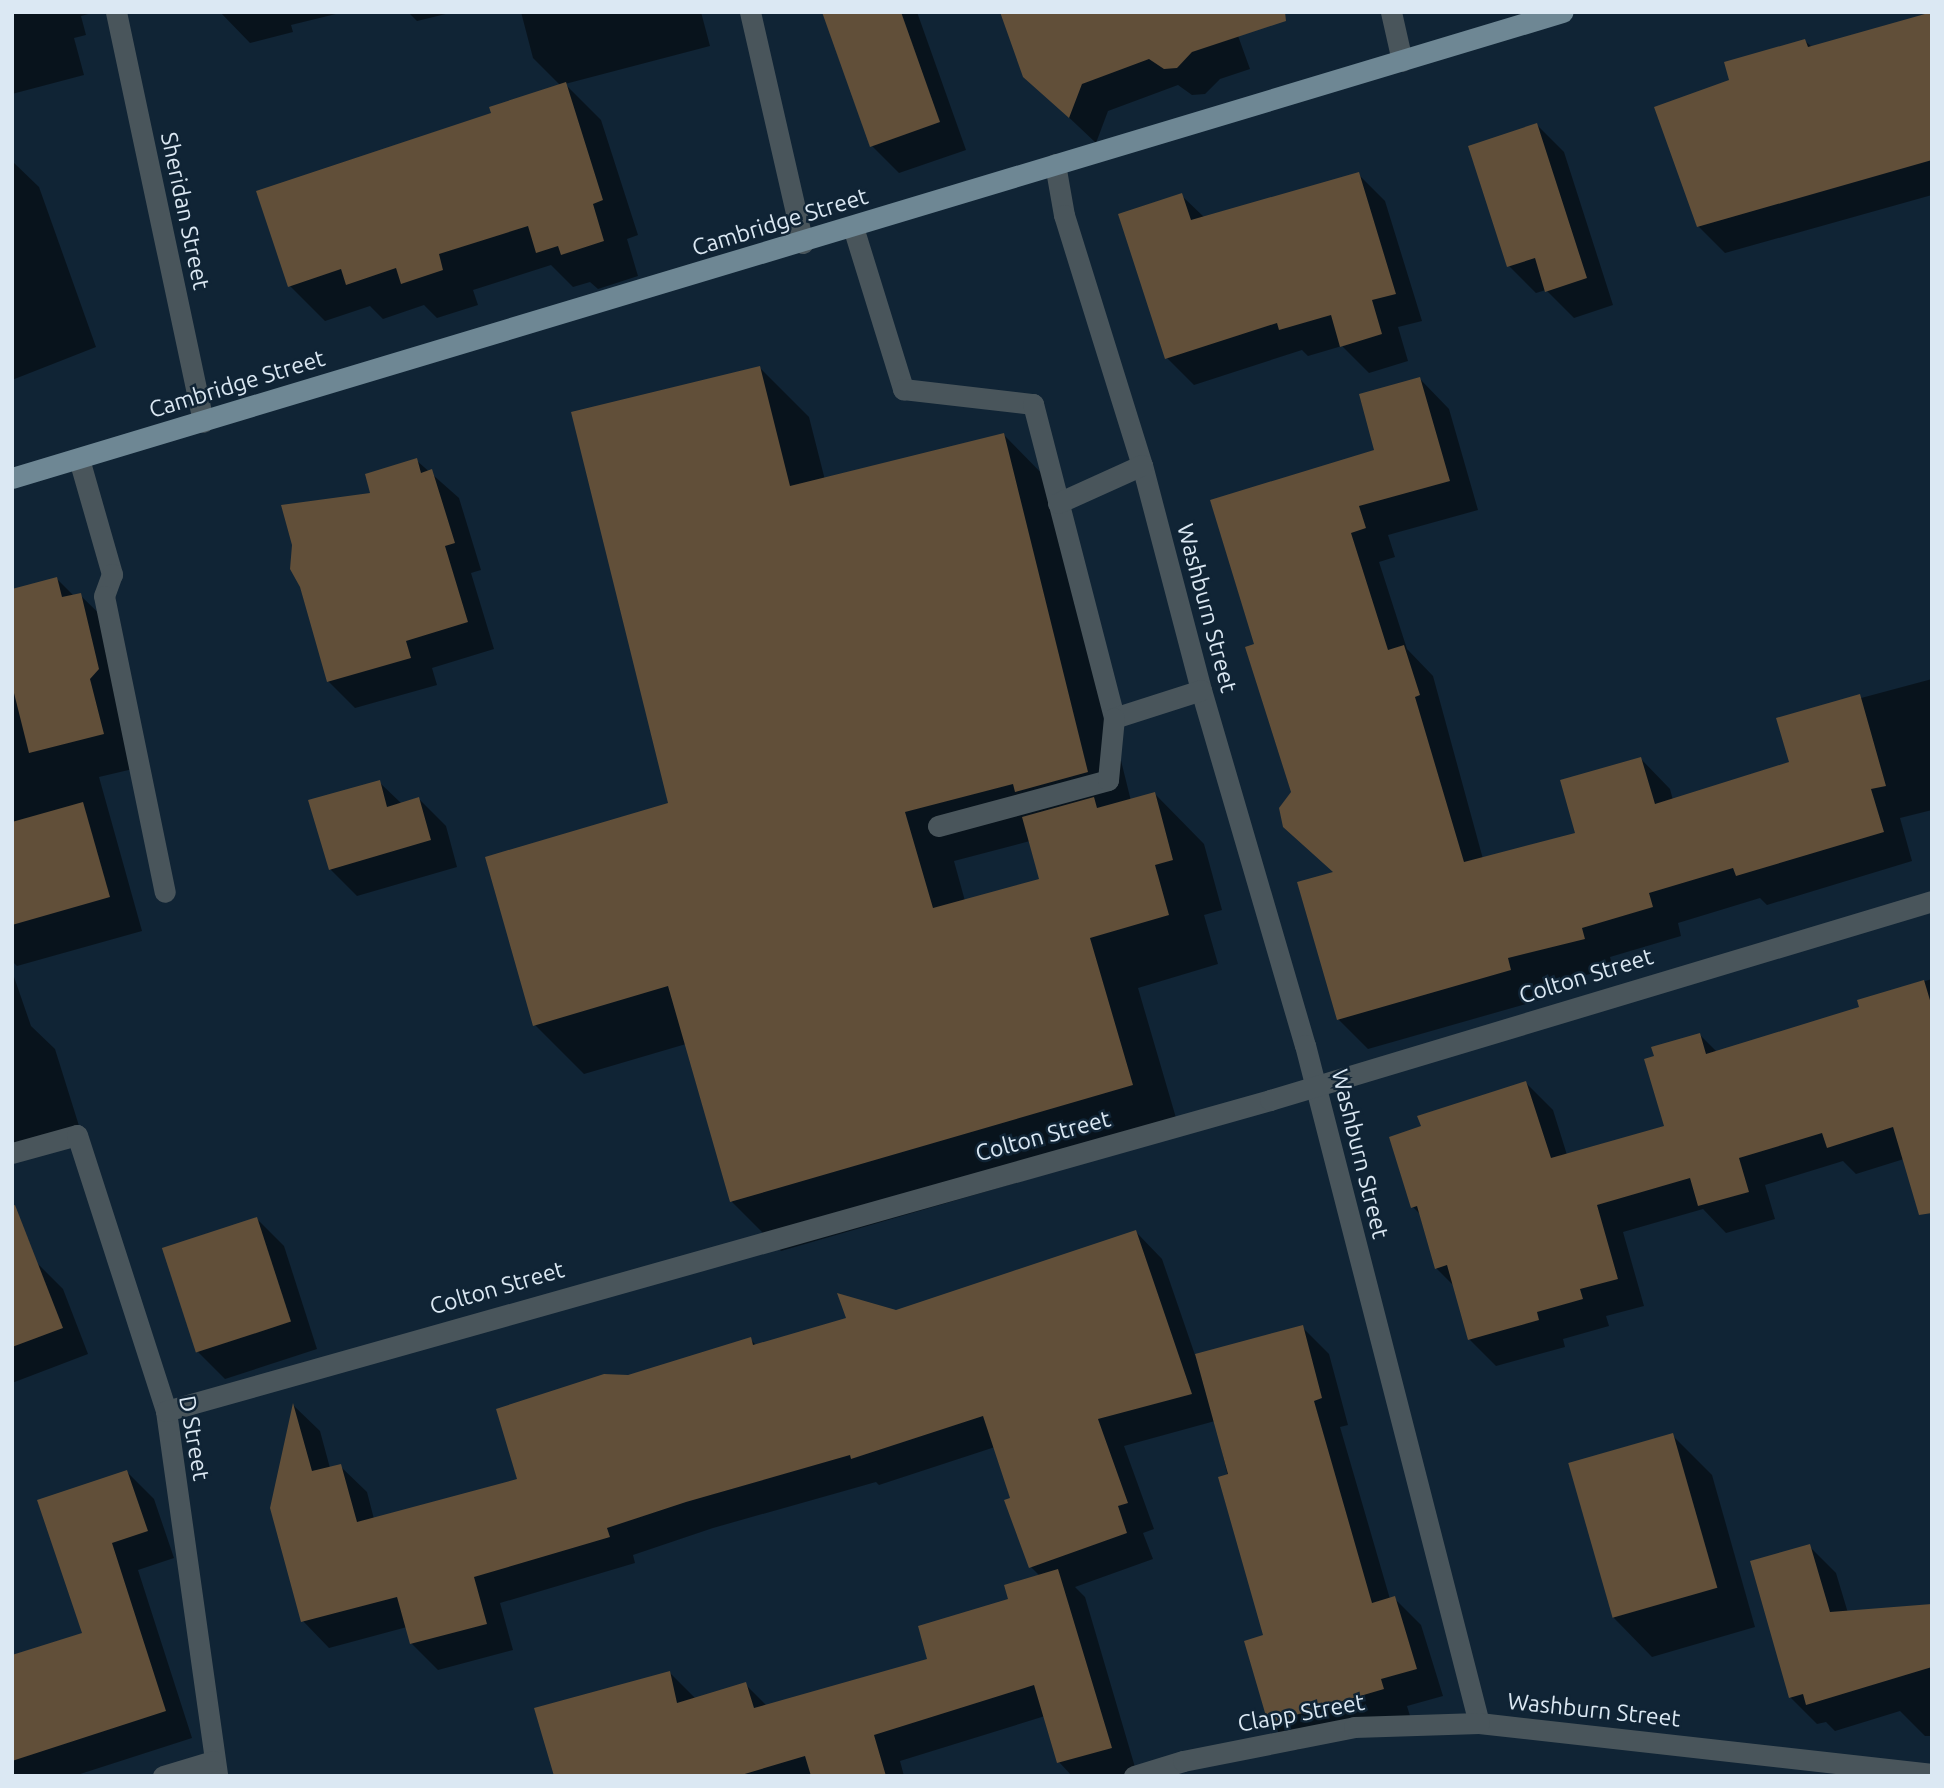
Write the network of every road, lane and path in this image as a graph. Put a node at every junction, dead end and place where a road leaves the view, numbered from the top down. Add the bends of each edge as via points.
1 (116, 12) edge
2 (750, 12) edge
3 (1391, 12) edge
4 (1562, 12) edge
5 (1402, 61) junction
6 (1055, 164) junction
7 (853, 227) junction
8 (803, 243) junction
9 (202, 422) junction
10 (79, 459) junction
11 (1142, 465) junction
12 (12, 478) edge
13 (1058, 503) junction
14 (1201, 690) junction
15 (1114, 718) junction
16 (938, 826) dead end
17 (165, 892) dead end
18 (1932, 901) edge
19 (1315, 1085) junction
20 (12, 1153) edge
21 (166, 1411) junction
22 (1479, 1723) junction
23 (215, 1768) edge
24 (1932, 1774) edge
25 (163, 1776) edge
26 (1134, 1776) edge

1 - 9 street, Sheridan Street
2 - 8 street
3 - 5 street
4 - 5 main road, Cambridge Street
5 - 6 main road, Cambridge Street
6 - 7 main road, Cambridge Street
6 - 11 street, Washburn Street via 1063,215
7 - 8 main road, Cambridge Street
7 - 13 street via 903,389 1032,404
8 - 9 main road, Cambridge Street
9 - 10 main road, Cambridge Street
10 - 12 main road, Cambridge Street
10 - 17 street via 112,574 104,596
11 - 13 street
11 - 14 street, Washburn Street
13 - 15 street
14 - 15 street
14 - 19 street, Washburn Street
15 - 16 street via 1108,780
18 - 19 street, Colton Street
19 - 21 street, Colton Street
19 - 22 street, Washburn Street
20 - 21 street, D Street via 77,1135
21 - 23 street, D Street
22 - 24 street, Washburn Street
22 - 26 street, Clapp Street via 1354,1727 1183,1761
23 - 25 street

